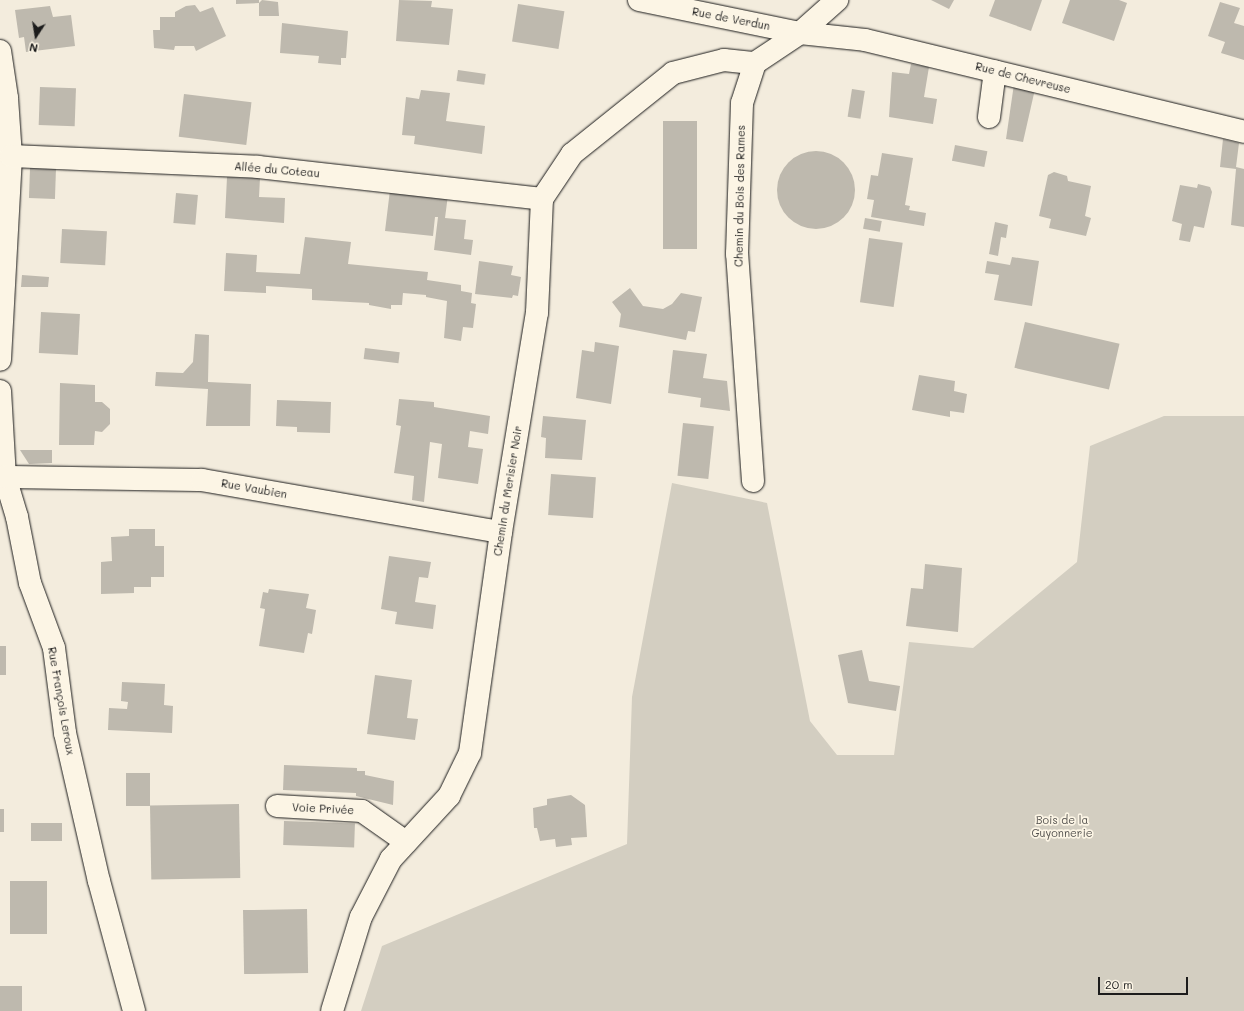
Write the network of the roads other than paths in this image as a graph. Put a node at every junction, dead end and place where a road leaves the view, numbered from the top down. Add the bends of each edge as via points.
1 (639, 0) edge
2 (837, 0) edge
3 (800, 33) junction
4 (0, 51) edge
5 (755, 63) junction
6 (995, 71) junction
7 (989, 117) dead end
8 (1244, 132) edge
9 (11, 156) junction
10 (542, 199) junction
11 (0, 360) edge
12 (0, 391) edge
13 (5, 477) junction
14 (753, 481) dead end
15 (8, 518) edge
16 (501, 532) junction
17 (277, 806) dead end
18 (406, 842) junction
19 (134, 1011) edge
20 (332, 1011) edge

1 - 3 street, Rue de Verdun
2 - 3 street
3 - 5 street
3 - 6 street, Rue de Chevreuse via 865,40
4 - 9 street via 8,98
5 - 10 street via 724,60 673,73 572,154
5 - 14 street, Chemin du Bois des Rames via 742,103 737,254
6 - 7 street
6 - 8 street, Rue de Chevreuse
9 - 10 street, Allée du Coteau via 258,167
9 - 11 street
10 - 16 street, Chemin du Merisier Noir via 537,313
12 - 13 street, Rue François Leroux
13 - 15 street, Rue François Leroux
13 - 16 street, Rue Vaubien via 202,480
15 - 19 street, Rue François Leroux via 54,648 65,733 99,881
16 - 18 street, Chemin du Merisier Noir via 470,753 449,796
17 - 18 street, Voie Privée via 362,810
18 - 20 street, Chemin du Merisier Noir via 391,859 361,917

